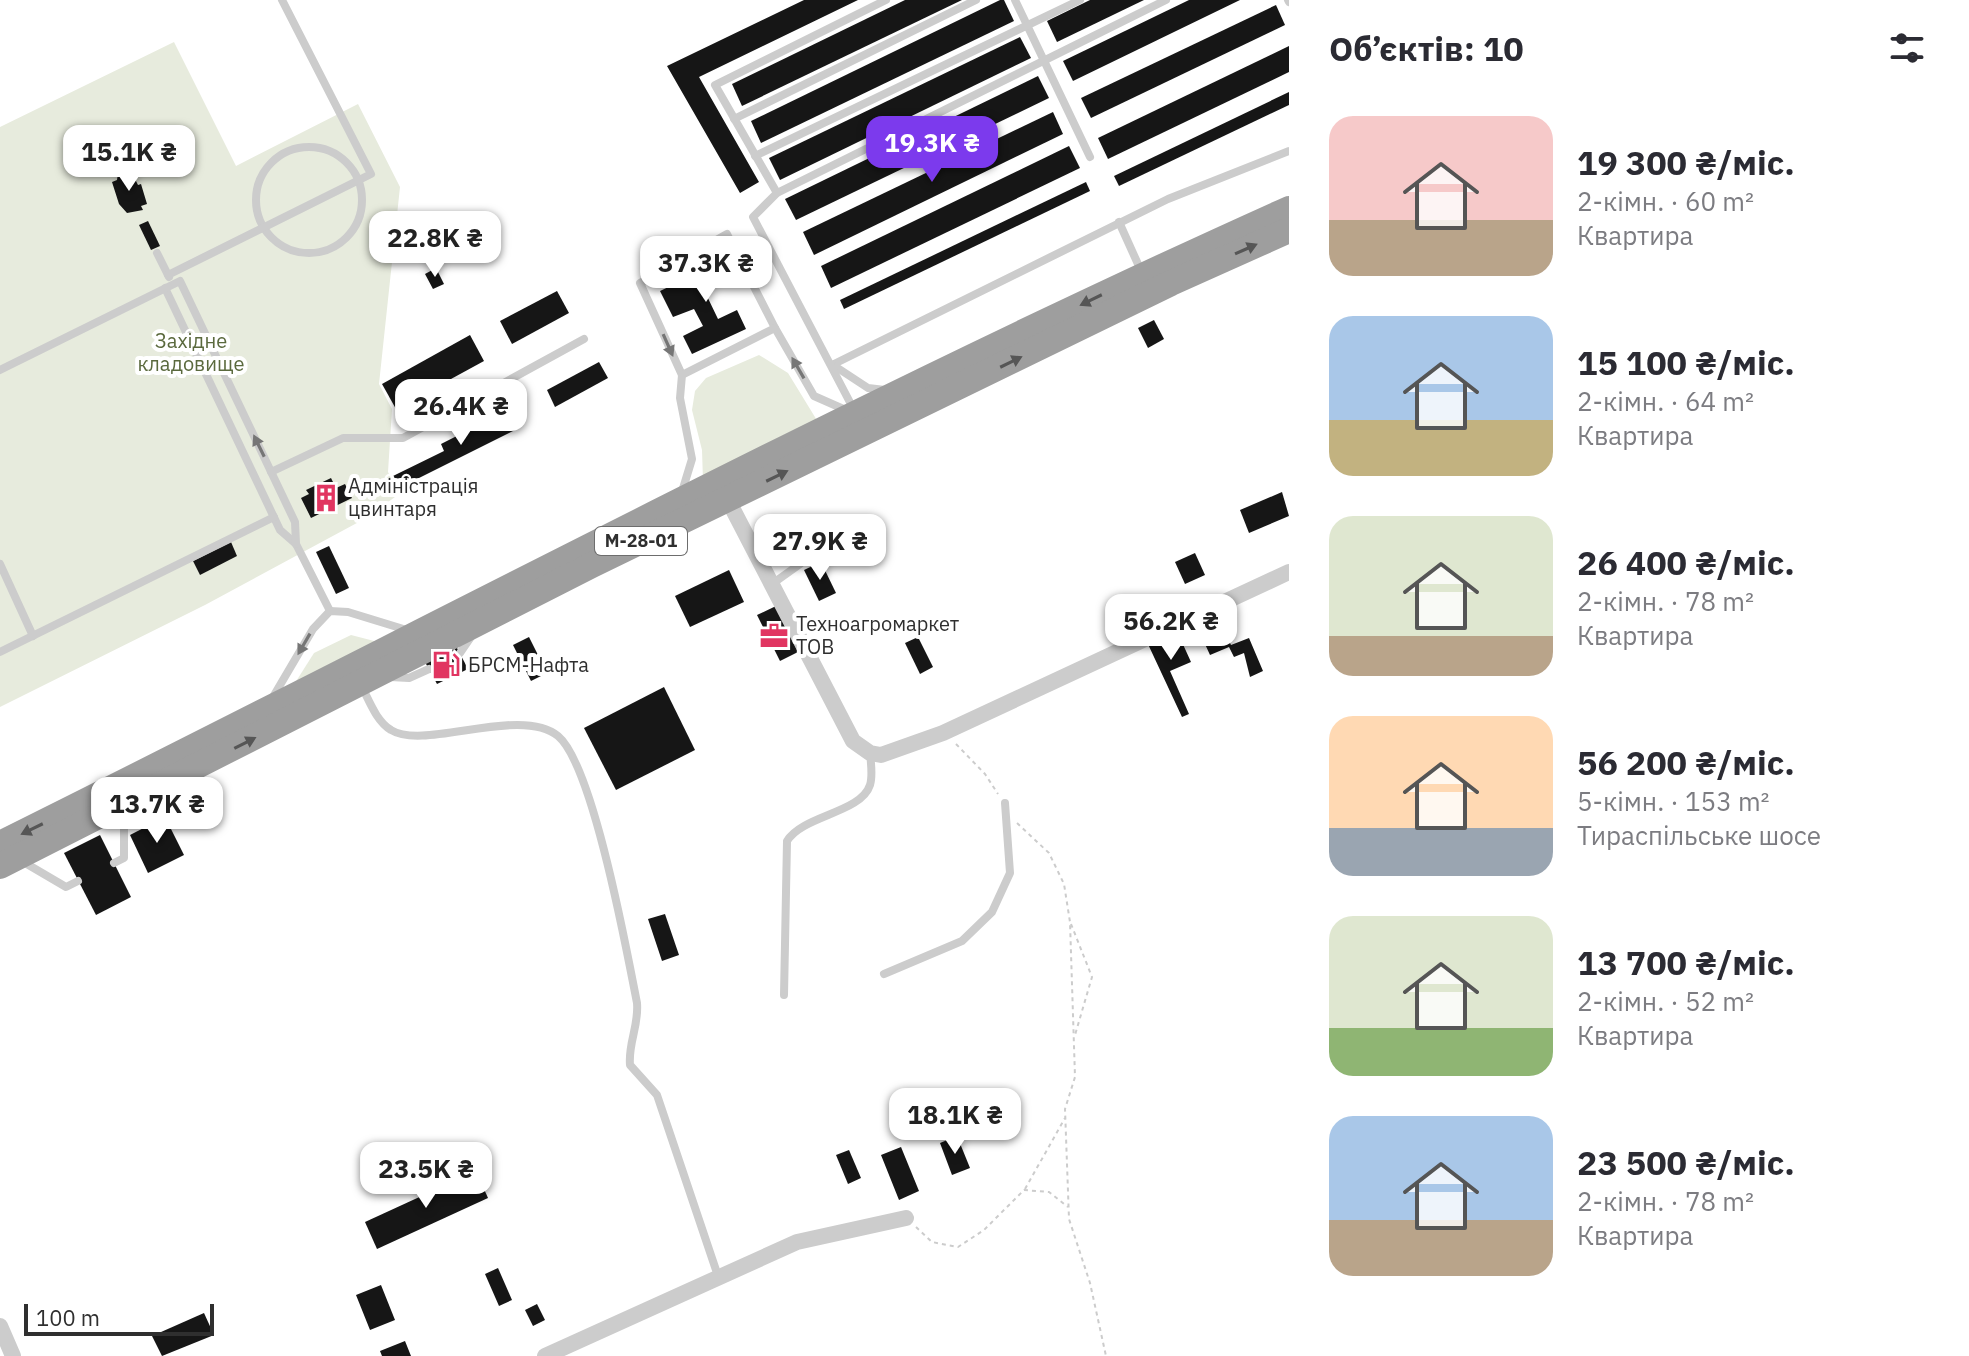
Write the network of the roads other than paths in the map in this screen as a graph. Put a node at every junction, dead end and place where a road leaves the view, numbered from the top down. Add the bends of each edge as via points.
1 (282, 0) edge
2 (886, 0) edge
3 (976, 0) edge
4 (1015, 0) edge
5 (1080, 0) edge
6 (1166, 0) edge
7 (1028, 27) junction
8 (1044, 60) junction
9 (734, 119) junction
10 (1289, 151) edge
11 (755, 156) junction
12 (1090, 157) dead end
13 (359, 180) junction
14 (777, 193) junction
15 (1289, 209) edge
16 (1119, 222) junction
17 (262, 228) junction
18 (1289, 230) edge
19 (157, 253) dead end
20 (168, 275) junction
21 (1143, 275) junction
22 (173, 285) junction
23 (775, 328) junction
24 (584, 339) dead end
25 (832, 365) junction
26 (0, 370) edge
27 (682, 375) junction
28 (903, 391) junction
29 (856, 414) junction
30 (271, 472) junction
31 (728, 500) junction
32 (679, 502) junction
33 (274, 517) junction
34 (847, 520) dead end
35 (296, 544) junction
36 (0, 564) edge
37 (1289, 572) edge
38 (772, 584) junction
39 (330, 611) junction
40 (480, 622) junction
41 (418, 633) junction
42 (33, 636) junction
43 (0, 652) edge
44 (460, 653) dead end
45 (429, 669) dead end
46 (367, 680) junction
47 (265, 711) junction
48 (870, 753) junction
49 (1005, 803) road end
50 (124, 805) junction
51 (5, 856) edge
52 (114, 863) dead end
53 (78, 881) dead end
54 (884, 974) dead end
55 (784, 995) dead end
56 (906, 1218) road end
57 (718, 1276) junction
58 (0, 1326) edge
59 (13, 1356) edge
60 (545, 1356) edge

1 - 13 lane via 371,174
2 - 9 lane via 715,85
3 - 9 lane
4 - 7 lane
5 - 7 lane
6 - 8 lane
7 - 8 lane
7 - 11 lane
8 - 12 lane
8 - 14 lane
9 - 11 lane
10 - 16 lane
11 - 14 lane
13 - 17 lane
13 - 17 lane via 361,207 353,231 324,252 289,250
13 - 17 lane via 350,165 320,147 285,151 260,176 256,202
14 - 25 lane via 753,217
15 - 21 highway, М-28-01
16 - 21 lane
16 - 25 lane
17 - 20 lane
31 -> 18 highway, М-28-01
19 - 20 lane
20 - 22 lane
21 -> 28 highway, М-28-01
22 - 26 lane
30 -> 22 lane
22 - 33 lane
23 - 27 lane
23 -> 27 lane via 727,234 640,283
29 -> 23 lane via 814,396
24 - 30 lane via 403,438 343,438
25 - 28 lane via 868,388
25 - 29 lane
27 - 32 lane via 680,398 692,459
28 - 29 highway, М-28-01
29 - 32 highway, М-28-01
30 - 35 lane via 295,522
31 - 38 street
31 - 40 highway, М-28-01
32 - 41 highway, М-28-01
33 - 35 lane
33 - 42 lane
34 - 38 lane
35 - 39 lane
36 - 42 lane
37 - 48 street via 943,733 881,755
38 - 48 street via 853,741
39 - 41 lane
39 -> 47 lane via 313,629
40 - 44 lane
40 - 46 highway, М-28-01
41 - 47 highway, М-28-01
42 - 43 lane
45 - 46 lane via 409,678
50 -> 46 highway, М-28-01
46 - 57 lane via 378,717 394,732 538,727 557,735 570,750 598,828 637,1003 639,1024 630,1043 630,1065 657,1095
47 -> 51 highway, М-28-01
48 - 55 lane via 870,784 861,798 798,828 787,841
49 - 54 lane via 1010,873 992,912 962,941
50 - 51 highway, М-28-01
50 - 52 lane via 124,858
51 - 53 lane via 66,887
56 - 57 street via 797,1242
57 - 60 street
58 - 59 street

